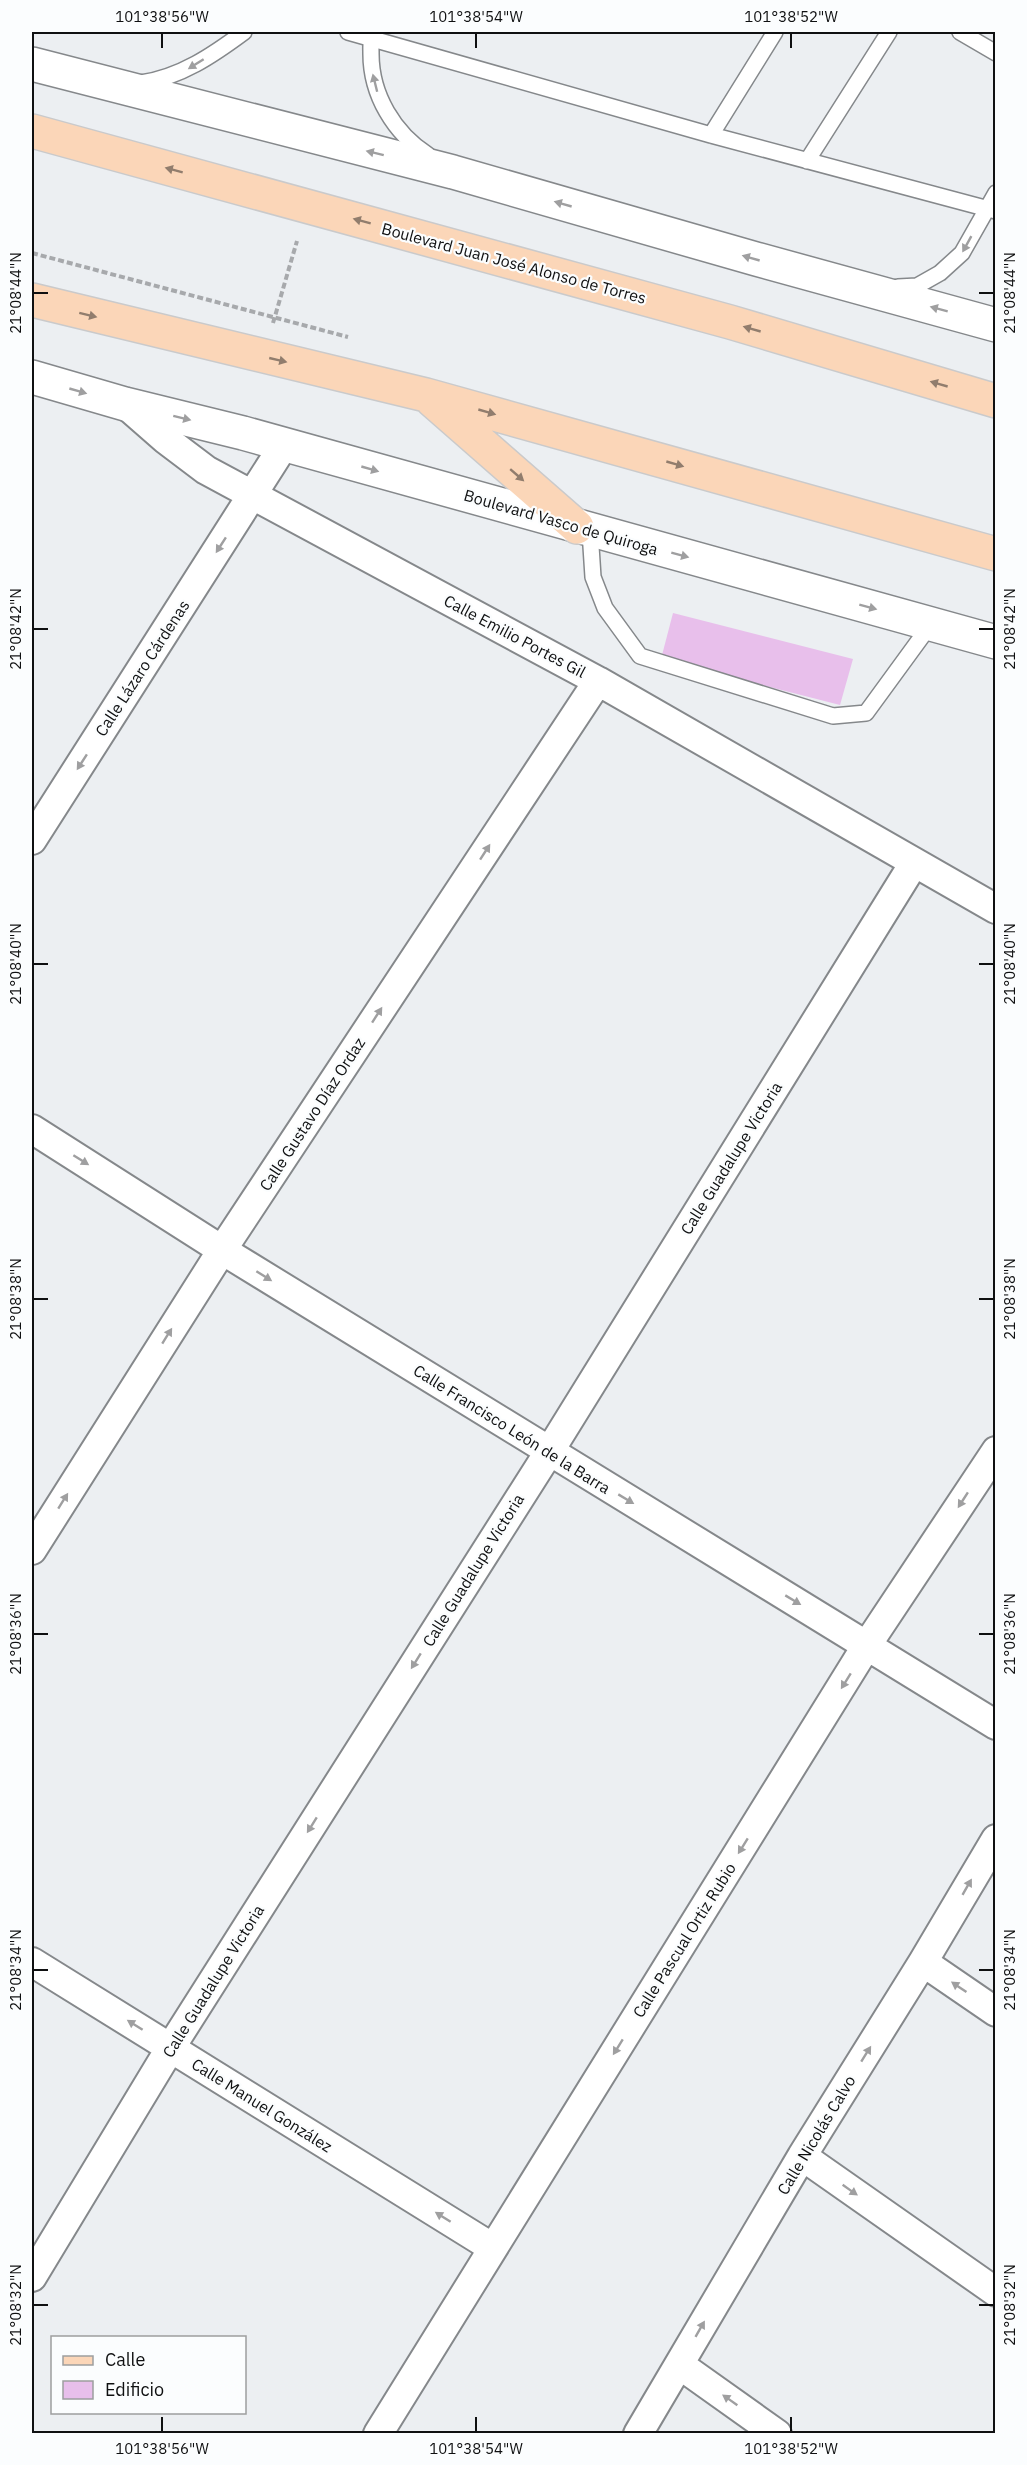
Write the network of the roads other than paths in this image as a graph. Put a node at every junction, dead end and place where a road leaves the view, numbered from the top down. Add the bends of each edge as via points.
1 (244, 32) edge
2 (348, 32) edge
3 (775, 32) edge
4 (889, 32) edge
5 (960, 32) edge
6 (373, 35) edge
7 (996, 53) edge
8 (32, 64) edge
9 (116, 86) junction
10 (32, 131) edge
11 (711, 135) junction
12 (807, 161) junction
13 (453, 172) junction
14 (996, 193) edge
15 (991, 209) edge
16 (863, 288) junction
17 (32, 300) edge
18 (996, 325) edge
19 (32, 377) edge
20 (426, 394) junction
21 (996, 401) edge
22 (125, 404) junction
23 (284, 445) junction
24 (253, 495) junction
25 (584, 529) junction
26 (996, 554) edge
27 (931, 624) junction
28 (996, 642) edge
29 (598, 681) junction
30 (32, 840) edge
31 (914, 863) junction
32 (996, 909) edge
33 (32, 1129) edge
34 (222, 1250) junction
35 (996, 1451) edge
36 (549, 1452) junction
37 (32, 1550) edge
38 (867, 1645) junction
39 (996, 1725) edge
40 (996, 1839) edge
41 (32, 1962) edge
42 (923, 1962) junction
43 (996, 2012) edge
44 (171, 2047) junction
45 (802, 2156) junction
46 (493, 2248) junction
47 (32, 2277) edge
48 (996, 2292) edge
49 (680, 2365) junction
50 (378, 2433) edge
51 (638, 2433) edge
52 (777, 2433) edge

1 -> 9 lane via 190,69 160,80
2 - 6 lane
3 - 11 lane
4 - 12 lane
5 - 7 lane
6 - 11 lane
13 -> 6 lane via 411,144 394,123 377,92 371,66
8 - 9 street
13 -> 9 street
21 -> 10 main road, Boulevard Juan José Alonso de Torres via 730,322
11 - 12 lane
12 - 15 lane
16 -> 13 street
14 - 15 lane
15 -> 16 lane via 962,253 940,273 917,286
18 -> 16 street
17 -> 20 main road
19 -> 22 street, Calle Emilio Portes Gil
20 -> 25 main road
20 -> 26 main road
22 -> 23 street, Boulevard Vasco de Quiroga
22 - 24 street, Calle Emilio Portes Gil via 206,470
23 - 24 street, Calle Lázaro Cárdenas
23 -> 25 street, Boulevard Vasco de Quiroga
24 - 29 street, Calle Emilio Portes Gil
24 -> 30 street, Calle Lázaro Cárdenas
25 -> 27 street, Boulevard Vasco de Quiroga
25 - 27 lane via 605,608 640,656 834,716 866,712
27 - 28 street, Boulevard Vasco de Quiroga
29 - 31 street, Calle Emilio Portes Gil
34 -> 29 street, Calle Gustavo Díaz Ordaz
31 - 32 street, Calle Emilio Portes Gil
31 - 36 street, Calle Guadalupe Victoria
33 -> 34 street, Calle Francisco León de la Barra
34 -> 36 street, Calle Francisco León de la Barra
37 -> 34 street, Calle Gustavo Díaz Ordaz
35 -> 38 street, Calle Pascual Ortiz Rubio
36 -> 38 street, Calle Francisco León de la Barra
36 -> 44 street, Calle Guadalupe Victoria
38 - 39 street, Calle Francisco León de la Barra
38 -> 46 street, Calle Pascual Ortiz Rubio
42 -> 40 street, Calle Nicolás Calvo
44 -> 41 street, Calle Manuel González
43 -> 42 street
45 -> 42 street, Calle Nicolás Calvo
46 -> 44 street, Calle Manuel González
44 - 47 street, Calle Guadalupe Victoria
45 -> 48 street
49 -> 45 street, Calle Nicolás Calvo
46 - 50 street, Calle Pascual Ortiz Rubio
49 - 51 street, Calle Nicolás Calvo
52 -> 49 street

